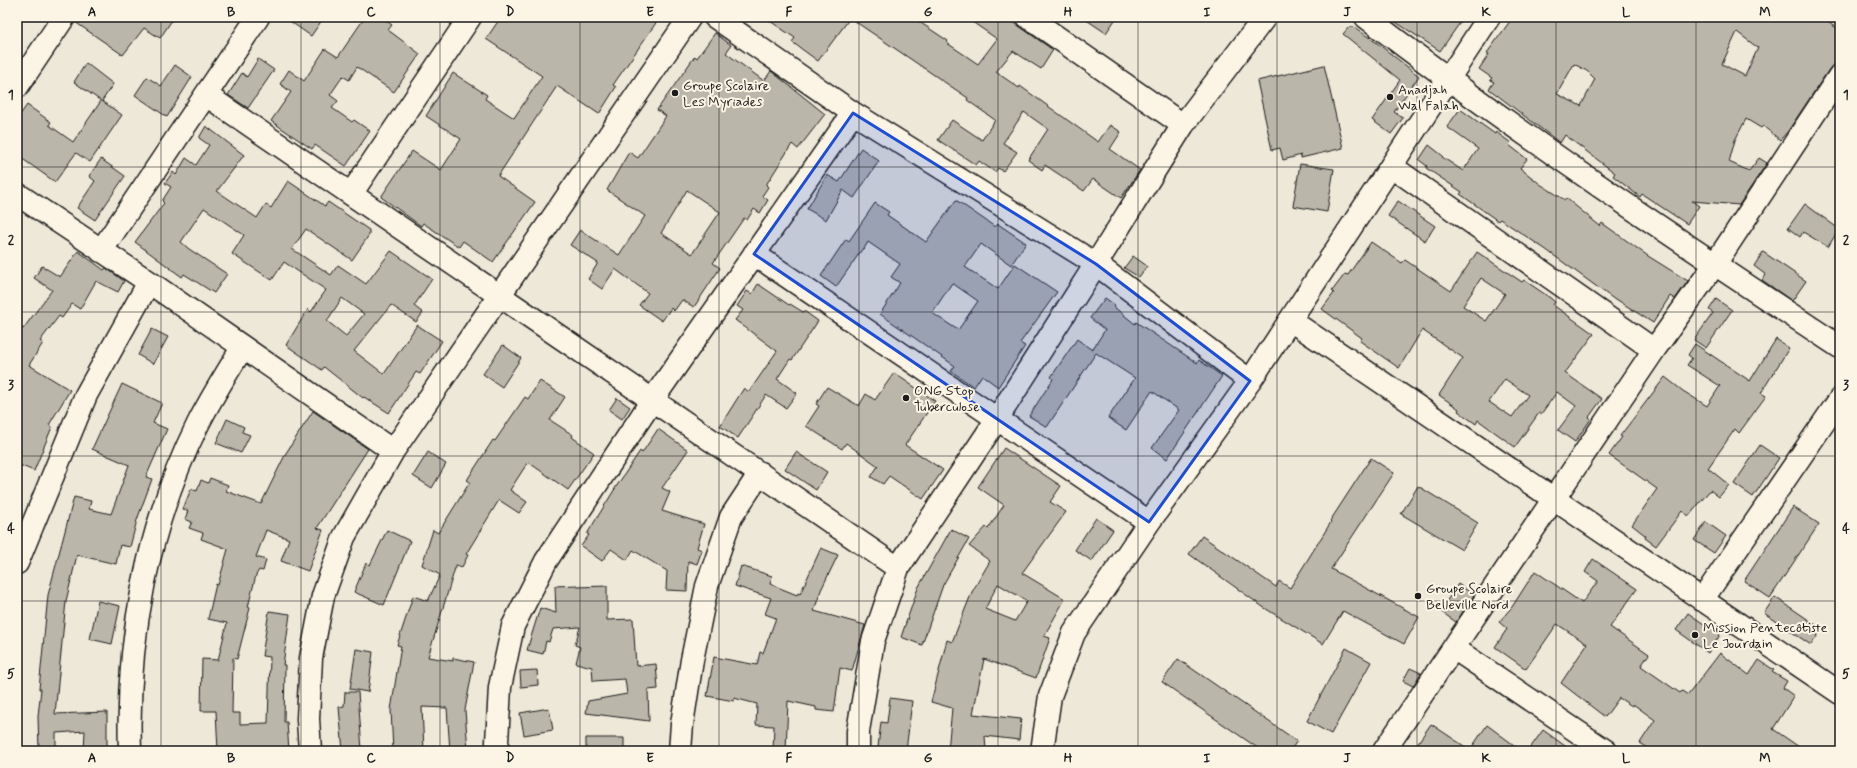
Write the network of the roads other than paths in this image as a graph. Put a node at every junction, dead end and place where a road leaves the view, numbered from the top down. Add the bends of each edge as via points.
1 (64, 17) edge
2 (258, 17) edge
3 (470, 17) edge
4 (690, 17) edge
5 (715, 17) edge
6 (1028, 17) edge
7 (1265, 17) edge
8 (1366, 17) edge
9 (1489, 17) edge
10 (1840, 74) edge
11 (1448, 80) junction
12 (17, 87) edge
13 (206, 95) junction
14 (853, 113) junction
15 (1183, 125) junction
16 (1392, 166) junction
17 (17, 194) edge
18 (351, 194) junction
19 (101, 251) junction
20 (754, 254) junction
21 (1096, 264) junction
22 (1715, 264) junction
23 (149, 282) junction
24 (499, 295) junction
25 (1290, 320) junction
26 (1840, 347) edge
27 (242, 348) junction
28 (1654, 350) junction
29 (1250, 381) junction
30 (653, 399) junction
31 (1840, 399) edge
32 (997, 419) junction
33 (392, 451) junction
34 (760, 473) junction
35 (1554, 500) junction
36 (1148, 522) junction
37 (17, 563) edge
38 (898, 568) junction
39 (1702, 600) junction
40 (1454, 649) junction
41 (1840, 693) edge
42 (130, 751) edge
43 (310, 751) edge
44 (499, 751) edge
45 (680, 751) edge
46 (858, 751) edge
47 (1042, 751) edge
48 (1384, 751) edge
49 (1606, 751) edge

1 - 12 street
2 - 13 street
3 - 18 street
4 - 24 street
5 - 14 street
6 - 15 street
7 - 15 street
8 - 11 street
9 - 11 street
10 - 22 street
11 - 16 street
11 - 22 street
13 - 18 street
13 - 19 street
14 - 20 street
14 - 21 street
15 - 21 street
16 - 25 street
16 - 28 street
17 - 19 street
18 - 24 street
19 - 23 street
20 - 30 street
20 - 32 street
21 - 29 street
21 - 32 street
22 - 26 street
22 - 28 street
23 - 27 street
23 - 37 street via 86,395
24 - 30 street
24 - 33 street
25 - 29 street
25 - 35 street
27 - 33 street
27 - 42 street via 198,424 170,487 150,552 136,633 129,715
28 - 35 street
29 - 36 street
30 - 34 street
30 - 44 street via 546,560 513,626 500,688 497,742
31 - 39 street
32 - 36 street
32 - 38 street
33 - 43 street via 344,537 323,596 311,658 308,719
34 - 38 street
34 - 45 street via 731,518 707,586 692,660
35 - 39 street
35 - 40 street
36 - 47 street via 1074,633 1050,696
38 - 46 street via 873,641 858,731
39 - 41 street
40 - 48 street
40 - 49 street

